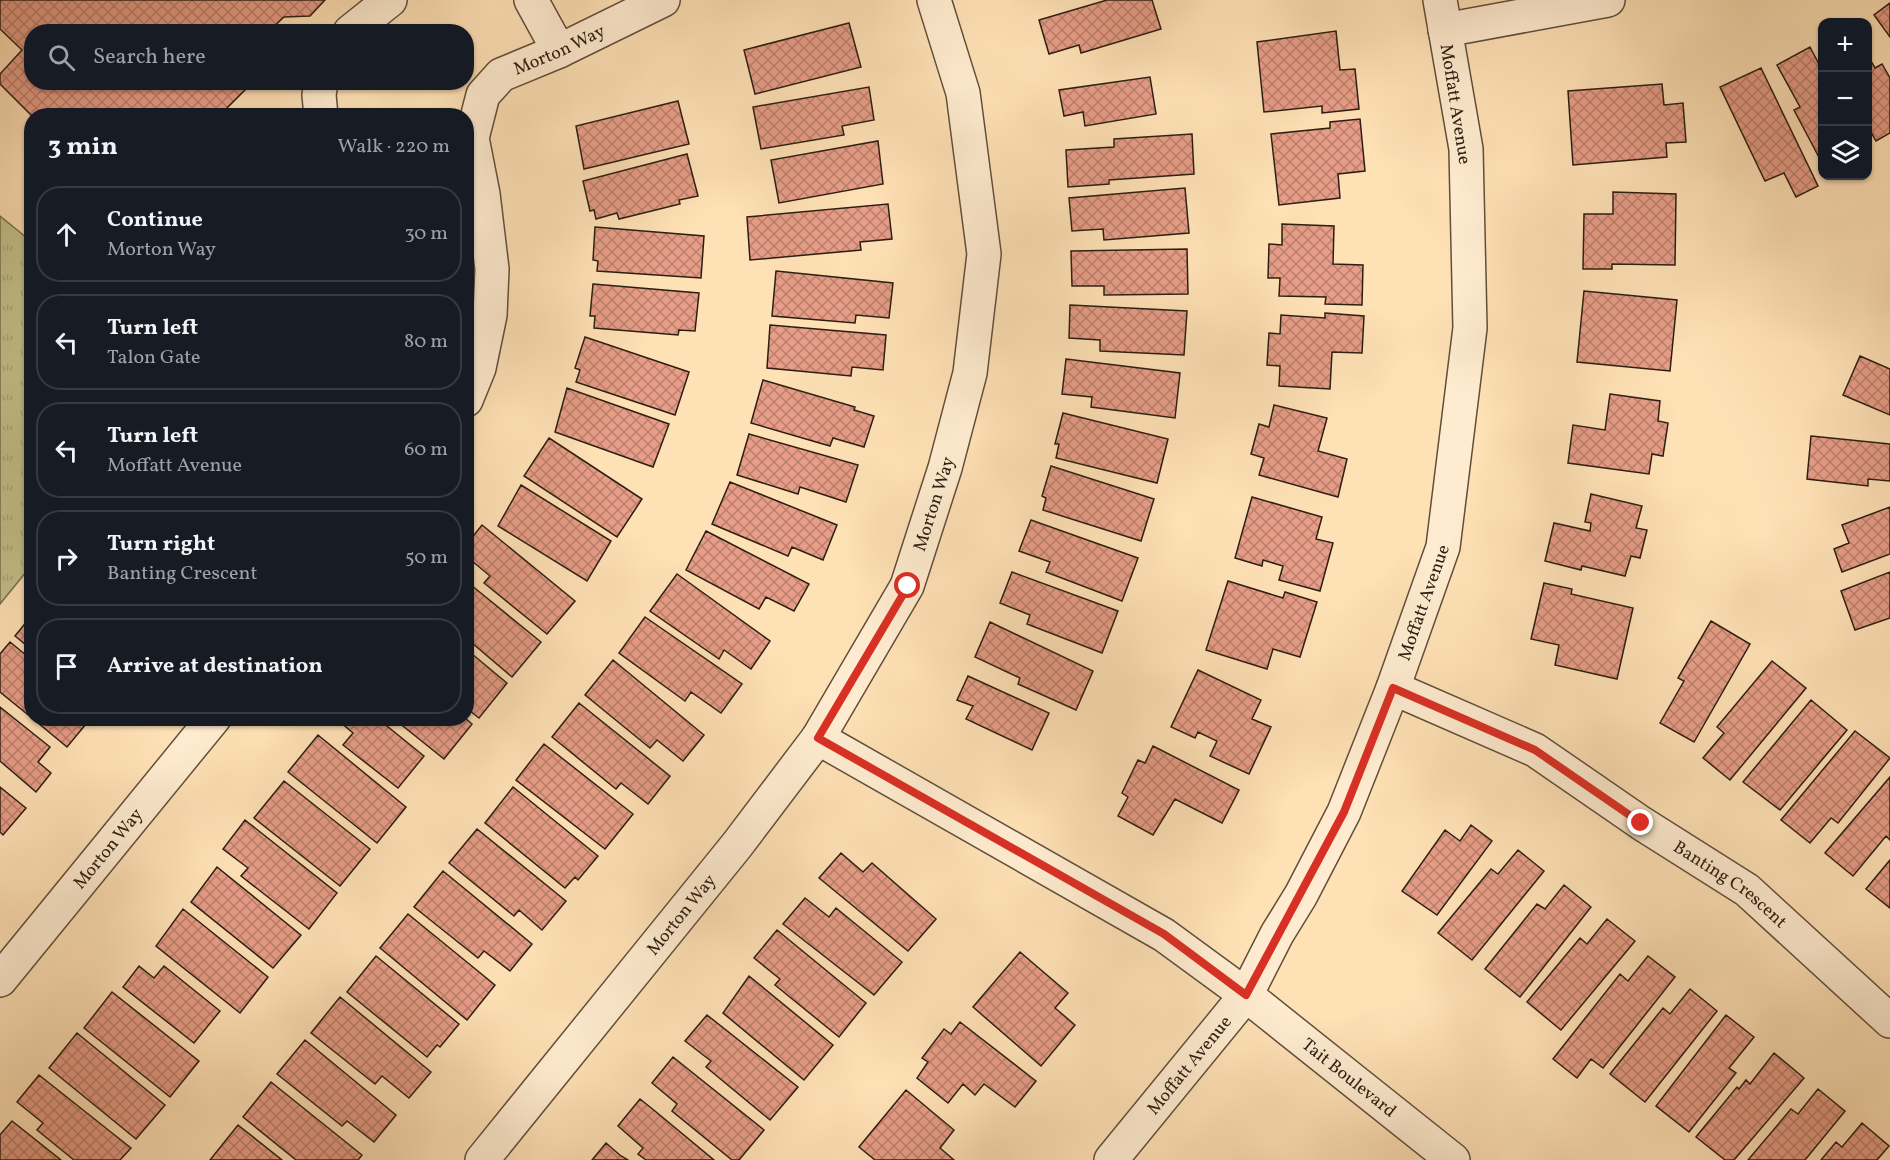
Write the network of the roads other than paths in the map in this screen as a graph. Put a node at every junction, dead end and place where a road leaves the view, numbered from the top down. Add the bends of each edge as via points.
1 (390, 0) edge
2 (531, 0) edge
3 (663, 0) edge
4 (934, 0) edge
5 (1608, 0) edge
6 (1442, 15) edge
7 (360, 24) edge
8 (559, 51) junction
9 (320, 90) edge
10 (320, 108) edge
11 (474, 130) edge
12 (474, 148) edge
13 (478, 311) edge
14 (474, 380) edge
15 (1393, 688) junction
16 (207, 726) edge
17 (818, 738) junction
18 (0, 980) edge
19 (1246, 995) junction
20 (1890, 1021) edge
21 (482, 1160) edge
22 (1111, 1160) edge
23 (1453, 1160) edge

1 - 7 street
2 - 8 street
3 - 8 street, Morton Way
4 - 17 street, Morton Way via 963,93 984,254 970,373 908,586
5 - 6 street
6 - 15 street, Moffatt Avenue via 1466,149 1470,328 1443,547
8 - 11 street, Morton Way via 501,75 483,95
9 - 10 street
12 - 13 street, Morton Way via 492,270
13 - 14 street, Morton Way via 479,368
15 - 19 street, Moffatt Avenue via 1344,812
15 - 20 street, Banting Crescent via 1535,750 1747,890
16 - 18 street, Morton Way
17 - 19 street, Tait Boulevard via 1164,934
17 - 21 street, Morton Way via 737,845
19 - 22 street, Moffatt Avenue
19 - 23 street, Tait Boulevard

